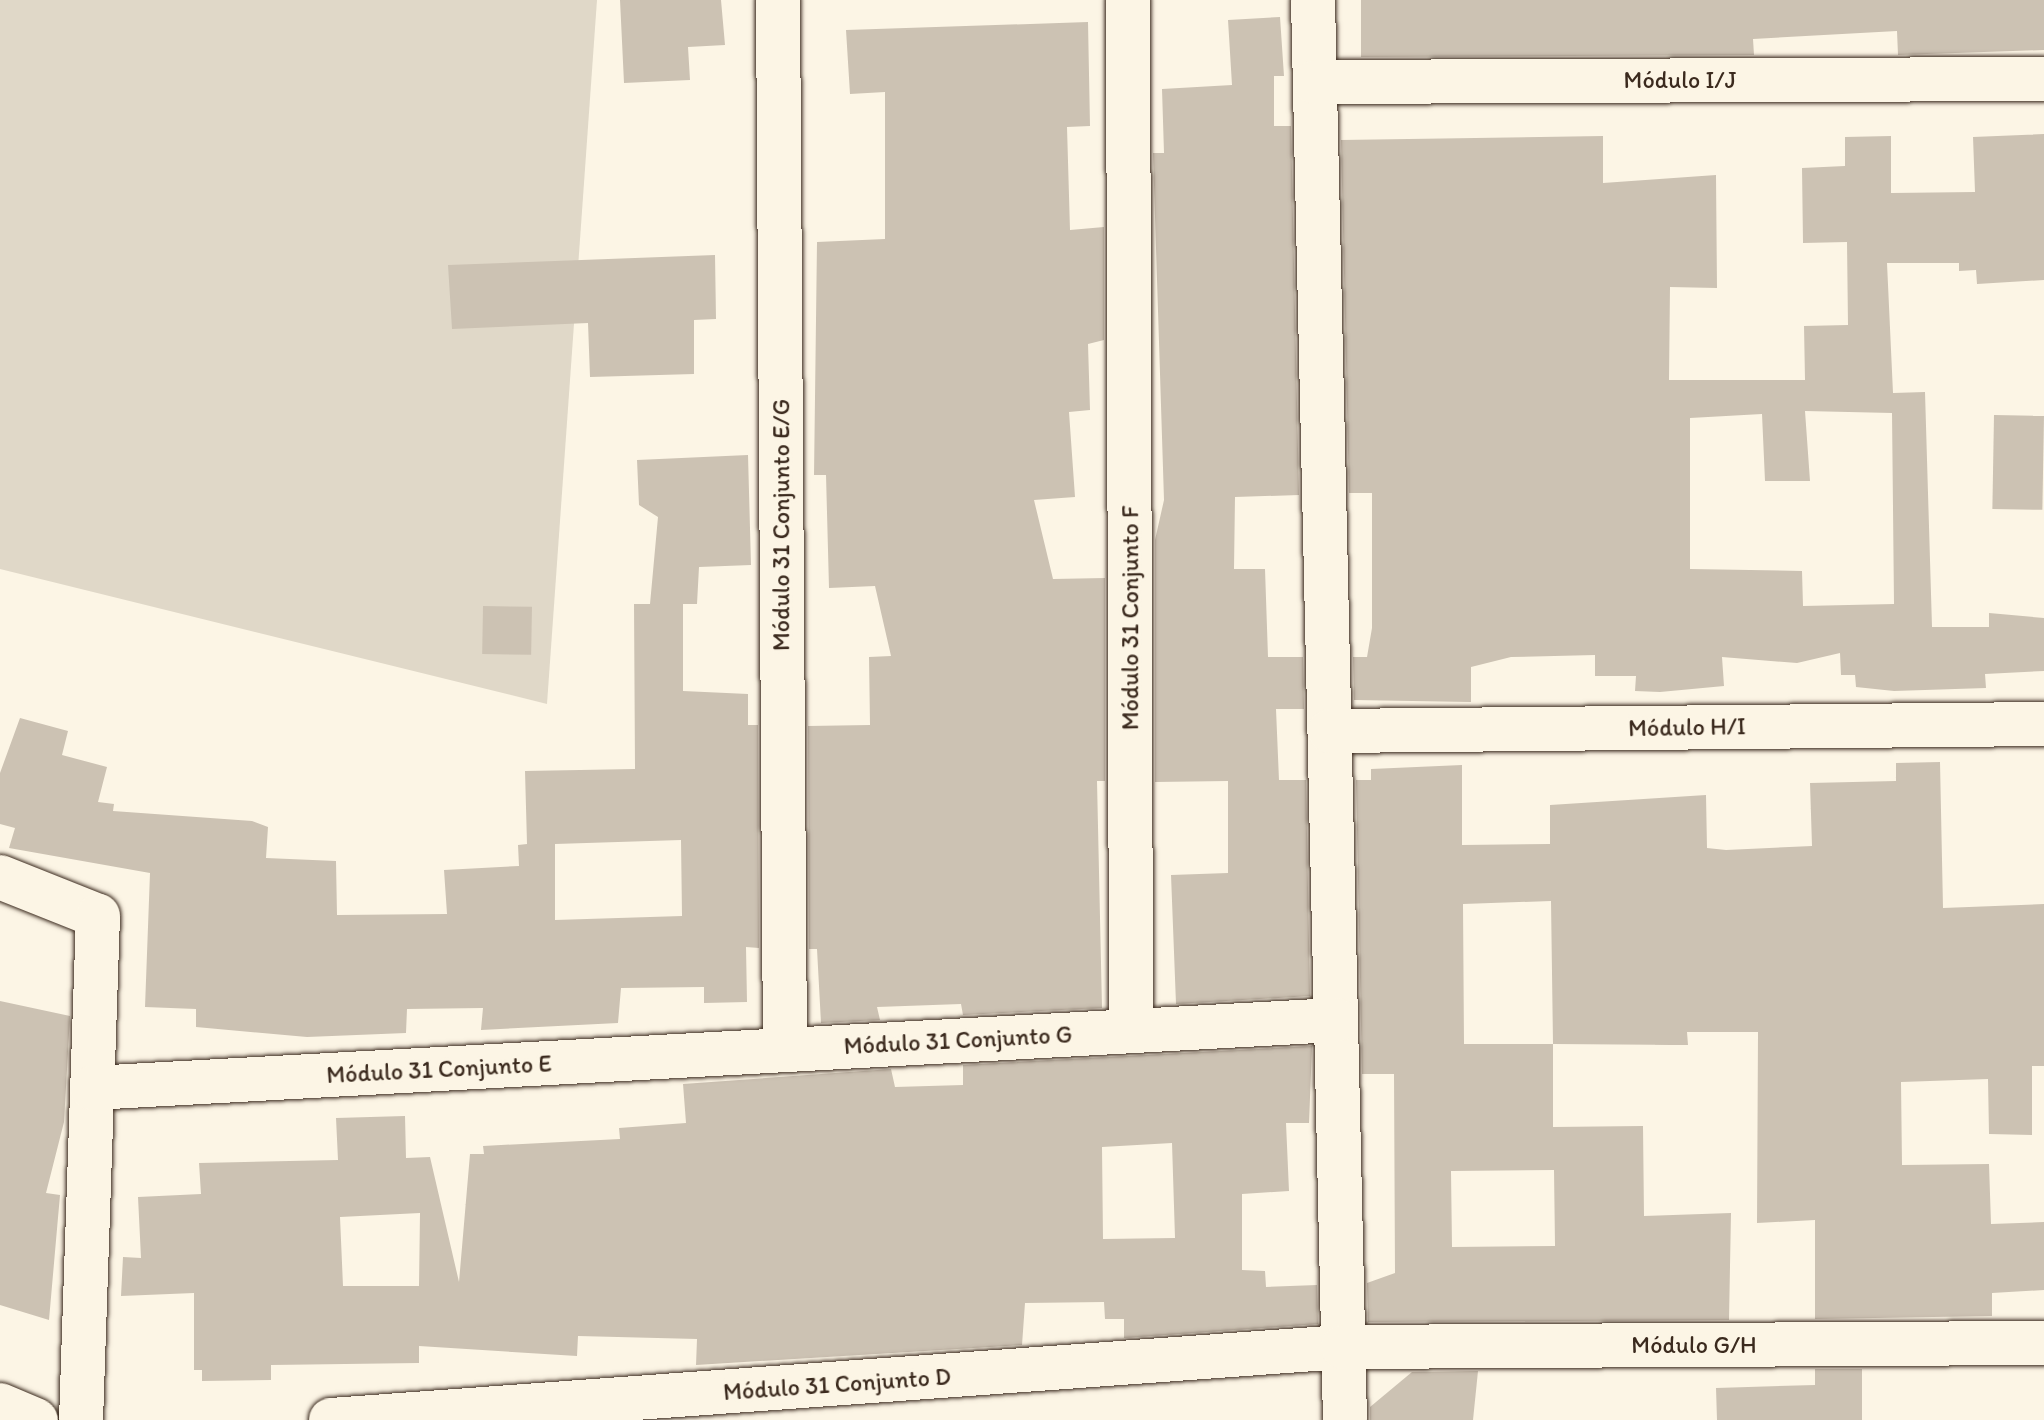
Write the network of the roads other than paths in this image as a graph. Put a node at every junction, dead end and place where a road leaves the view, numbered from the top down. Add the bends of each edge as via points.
1 (778, 0) edge
2 (1128, 0) edge
3 (1313, 0) edge
4 (2044, 79) edge
5 (1315, 82) junction
6 (2044, 724) edge
7 (1330, 731) junction
8 (0, 877) edge
9 (1336, 1020) junction
10 (1131, 1031) junction
11 (785, 1050) junction
12 (92, 1088) junction
13 (2044, 1343) edge
14 (1343, 1347) junction
15 (0, 1405) edge
16 (36, 1420) edge
17 (81, 1420) edge
18 (331, 1420) edge
19 (1345, 1420) edge

1 - 11 street, Módulo 31 Conjunto E/G
2 - 10 street, Módulo 31 Conjunto F
3 - 5 street
4 - 5 street, Módulo I/J
5 - 7 street
6 - 7 street, Módulo H/I
7 - 9 street
8 - 12 street via 98,916
9 - 10 street
9 - 14 street
10 - 11 street, Módulo 31 Conjunto G
11 - 12 street, Módulo 31 Conjunto E
12 - 17 street
13 - 14 street, Módulo G/H
14 - 18 street, Módulo 31 Conjunto D
14 - 19 street
15 - 16 street

